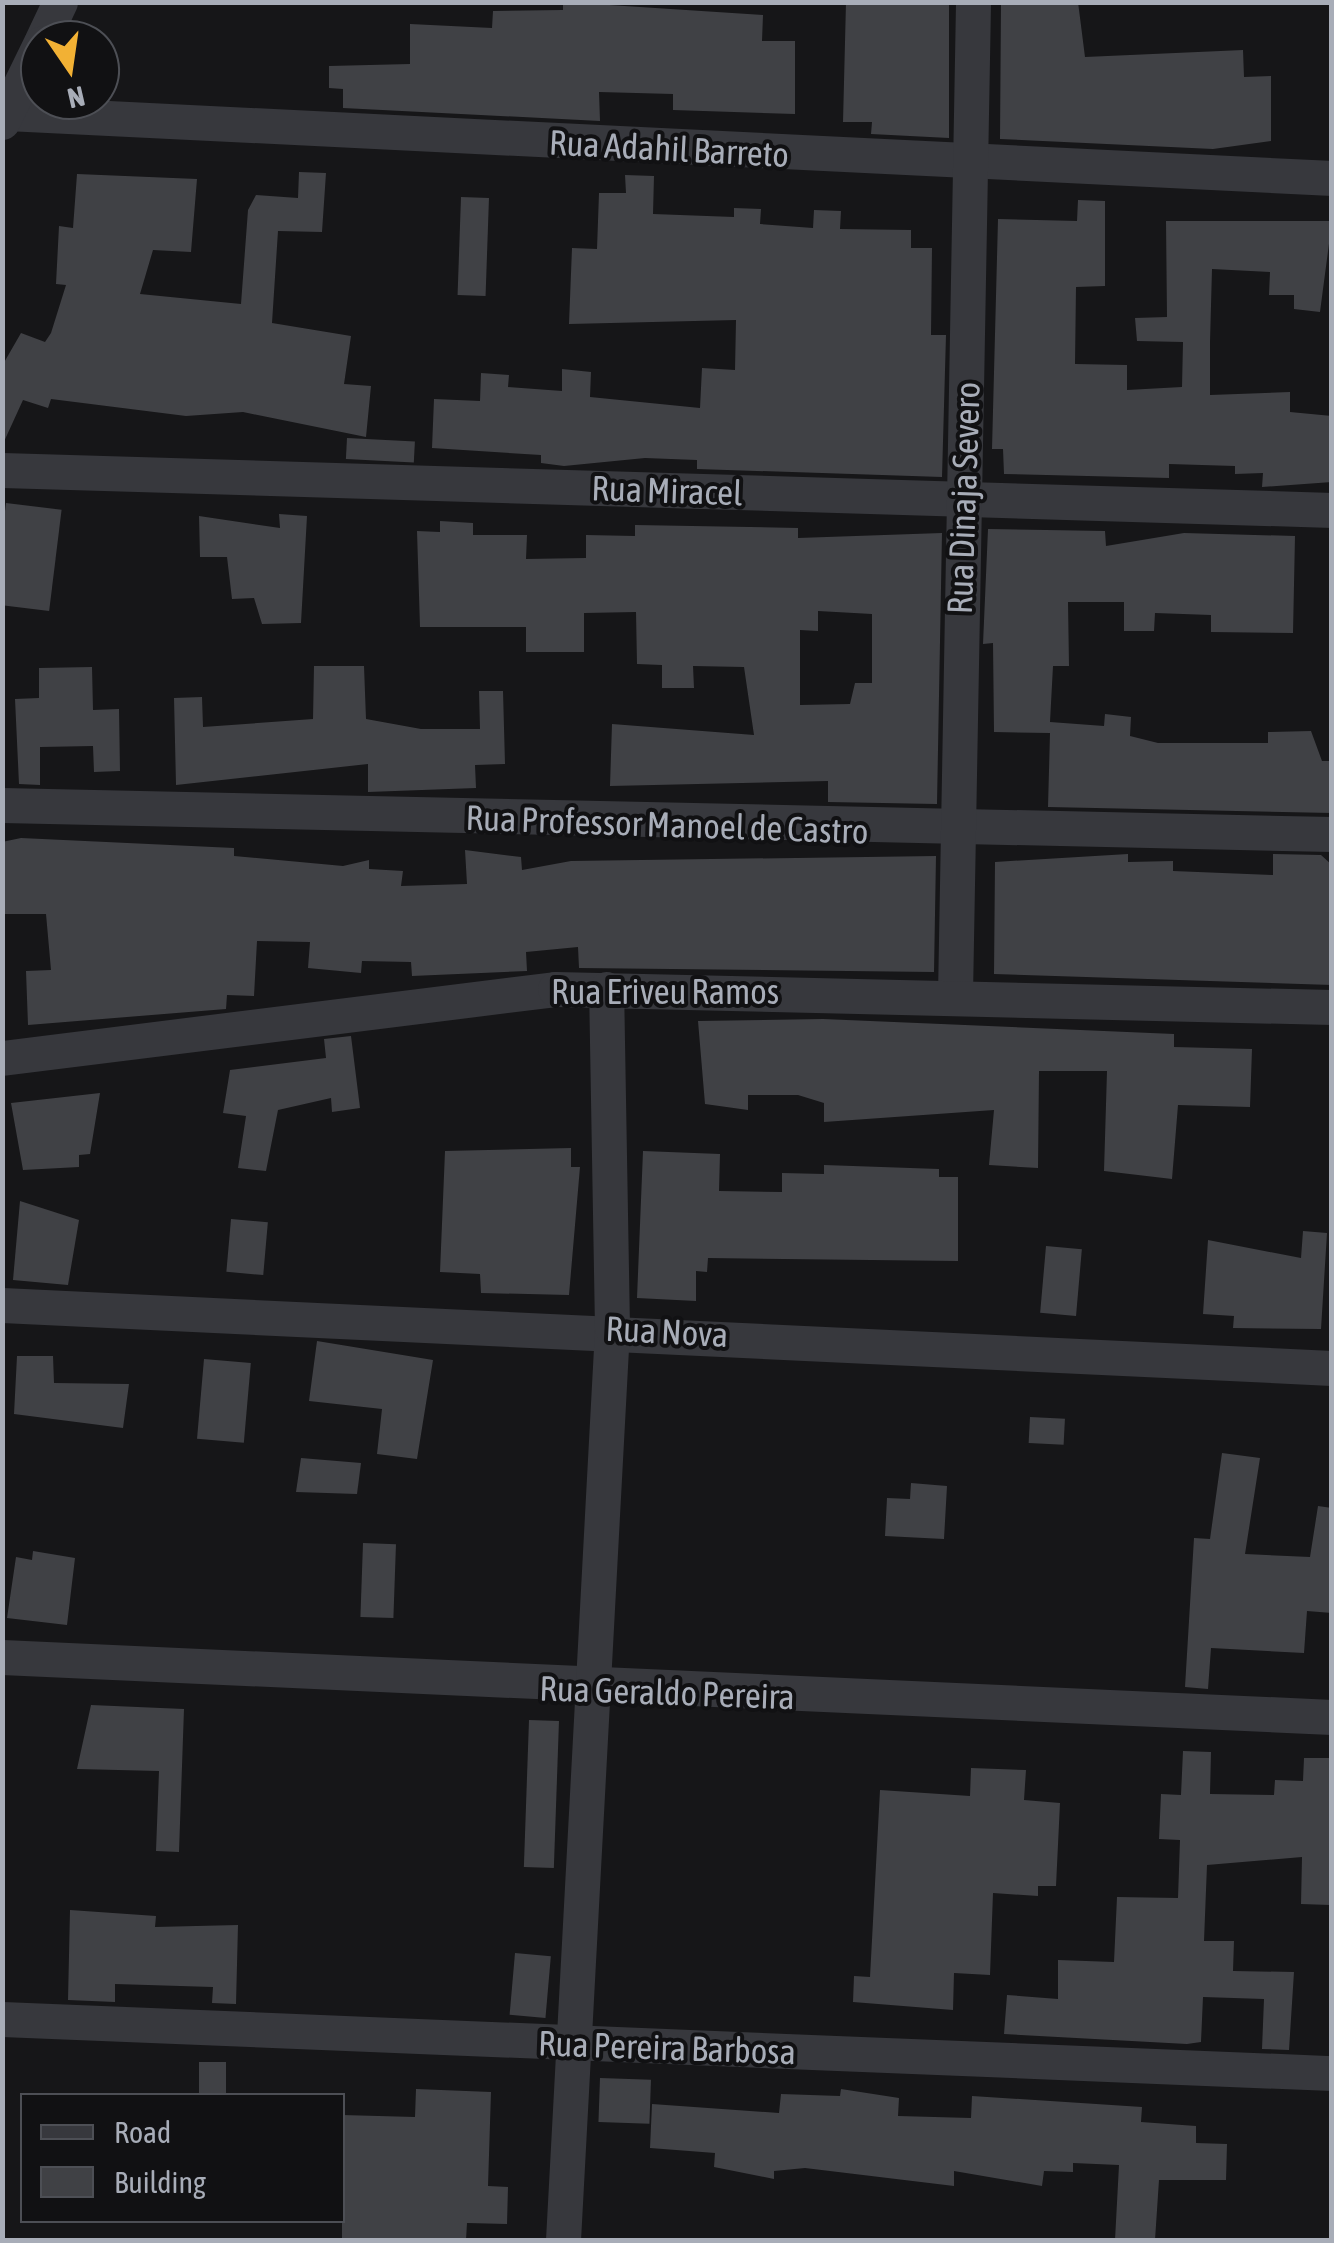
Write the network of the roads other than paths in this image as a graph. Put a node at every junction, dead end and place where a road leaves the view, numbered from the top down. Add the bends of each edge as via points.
1 (973, 2) edge
2 (20, 85) edge
3 (4, 118) edge
4 (973, 164) junction
5 (1332, 178) edge
6 (2, 470) edge
7 (959, 499) junction
8 (1332, 510) edge
9 (2, 805) edge
10 (960, 833) junction
11 (1332, 834) edge
12 (606, 989) junction
13 (956, 994) junction
14 (1332, 1006) edge
15 (2, 1058) edge
16 (2, 1305) edge
17 (612, 1328) junction
18 (1332, 1368) edge
19 (2, 1657) edge
20 (592, 1691) junction
21 (1332, 1718) edge
22 (2, 2019) edge
23 (570, 2043) junction
24 (1332, 2072) edge
25 (563, 2240) edge

1 - 4 street, Rua Dinaja Severo
2 - 3 street
3 - 4 street, Rua Adahil Barreto
4 - 5 street, Rua Adahil Barreto
4 - 7 street, Rua Dinaja Severo
6 - 7 street, Rua Miracel
7 - 8 street, Rua Miracel
7 - 10 street, Rua Dinaja Severo
9 - 10 street, Rua Professor Manoel de Castro
10 - 11 street, Rua Professor Manoel de Castro
10 - 13 street, Rua Dinaja Severo
12 - 13 street, Rua Eriveu Ramos
12 - 15 street, Rua Eriveu Ramos via 451,996
12 - 17 street
13 - 14 street, Rua Eriveu Ramos
16 - 17 street, Rua Nova
17 - 18 street, Rua Nova
17 - 20 street
19 - 20 street, Rua Geraldo Pereira
20 - 21 street, Rua Geraldo Pereira
20 - 23 street
22 - 23 street, Rua Pereira Barbosa
23 - 24 street, Rua Pereira Barbosa
23 - 25 street

